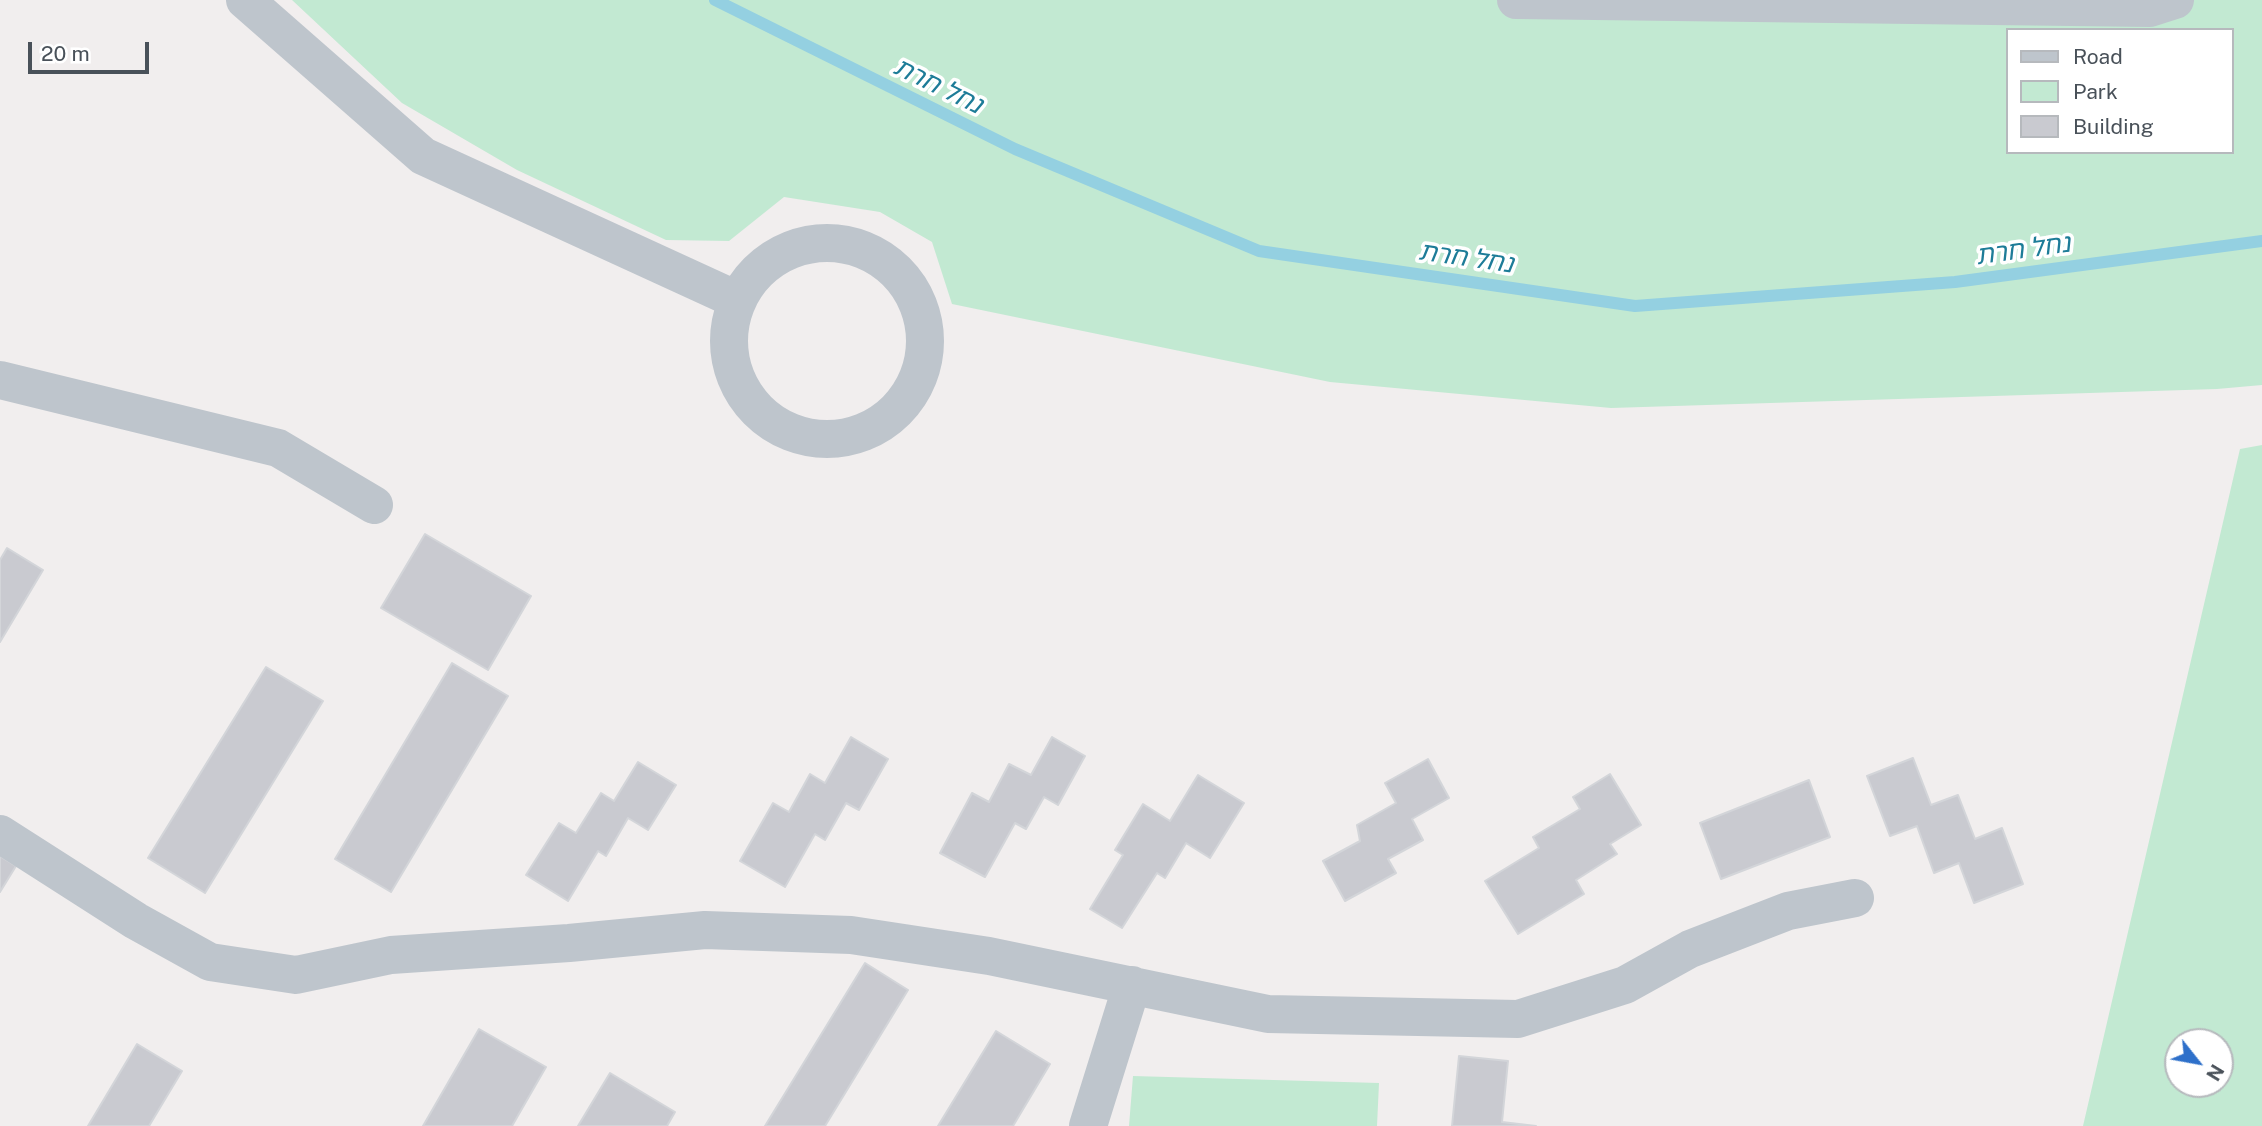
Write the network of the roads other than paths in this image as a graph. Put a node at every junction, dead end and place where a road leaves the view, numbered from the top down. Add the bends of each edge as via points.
1 (245, 0) edge
2 (1516, 0) edge
3 (2175, 0) edge
4 (737, 300) junction
5 (0, 380) edge
6 (374, 505) dead end
7 (0, 834) edge
8 (1856, 898) dead end
9 (1132, 985) junction
10 (1088, 1126) edge

1 - 4 street via 423,156
2 - 3 street via 2150,8
4 - 4 street via 729,334 732,368 746,399 769,422 800,437 834,440 877,425 896,412 914,386 925,353 923,319 909,287 887,262 849,245 816,243 782,253 755,273
5 - 6 street via 278,448
7 - 9 street via 136,921 210,962 296,975 391,956 705,930 851,935 989,956
8 - 9 street via 1788,911 1689,949 1625,985 1518,1020 1268,1014
9 - 10 street

